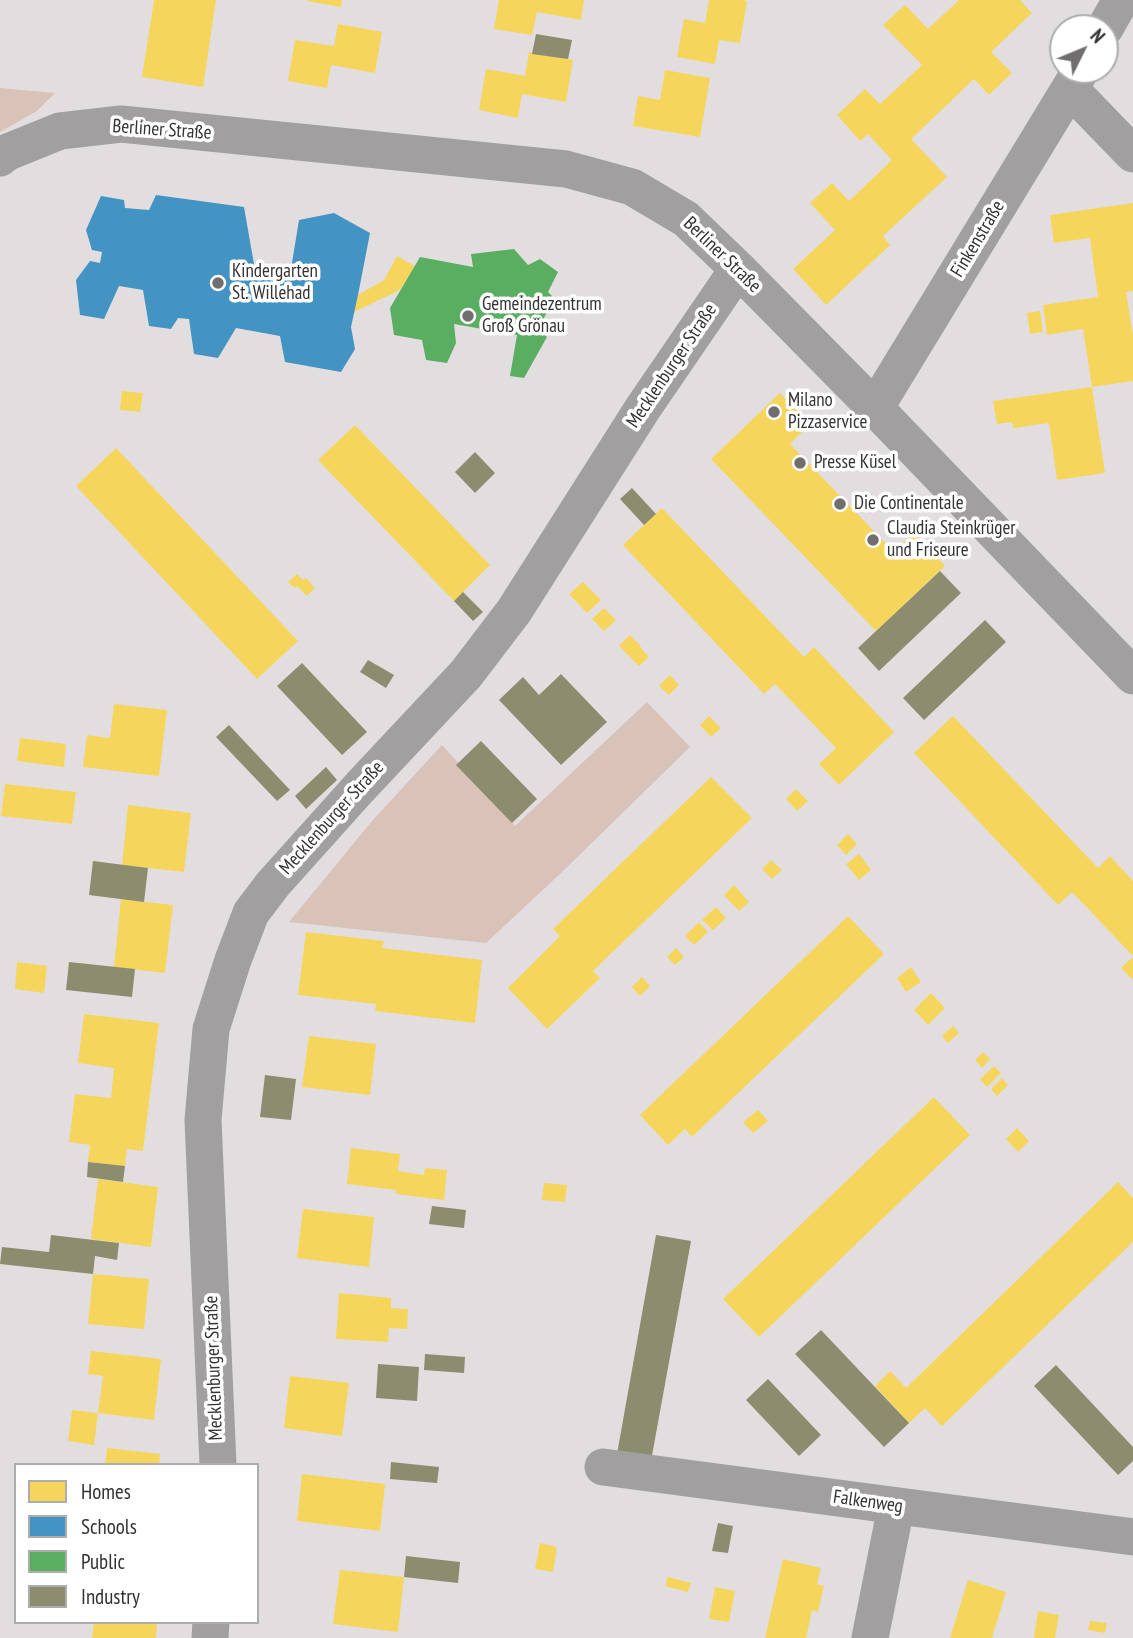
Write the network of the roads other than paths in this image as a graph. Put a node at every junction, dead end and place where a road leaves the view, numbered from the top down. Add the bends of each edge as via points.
1 (1073, 84) edge
2 (1078, 84) edge
3 (1133, 154) edge
4 (0, 158) edge
5 (738, 269) junction
6 (875, 408) junction
7 (1133, 676) edge
8 (218, 1463) edge
9 (603, 1467) dead end
10 (896, 1507) junction
11 (1133, 1537) edge
12 (870, 1638) edge

1 - 6 street, Finkenstraße
2 - 3 street
4 - 5 street, Berliner Straße via 60,131 121,124 566,169 632,187 676,212
5 - 6 street, Berliner Straße
5 - 8 street, Mecklenburger Straße via 514,611 466,674 282,874 251,914 211,1029 203,1120
6 - 7 street, Berliner Straße
9 - 10 street, Falkenweg
10 - 11 street, Falkenweg
10 - 12 street

